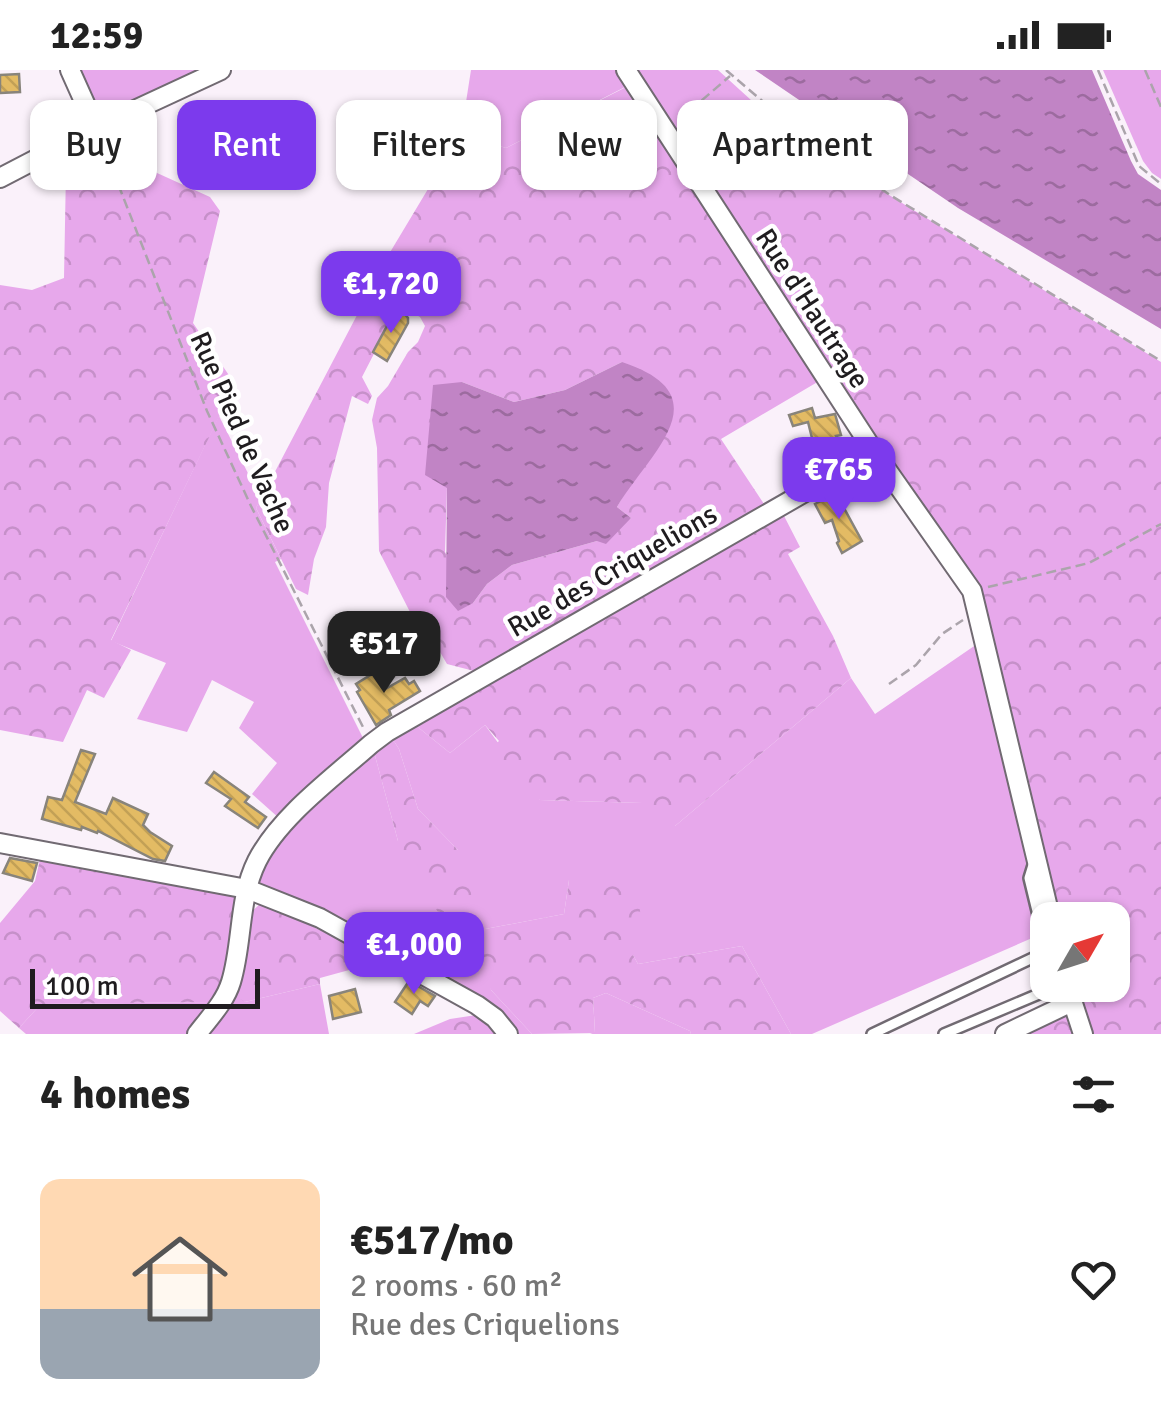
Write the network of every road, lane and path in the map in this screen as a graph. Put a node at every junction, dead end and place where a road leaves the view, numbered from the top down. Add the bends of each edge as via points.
1 (70, 70) edge
2 (220, 70) edge
3 (626, 70) edge
4 (726, 70) edge
5 (1098, 70) edge
6 (1145, 70) edge
7 (731, 75) junction
8 (83, 100) edge
9 (156, 100) edge
10 (702, 100) edge
11 (1161, 106) edge
12 (30, 162) edge
13 (0, 178) edge
14 (1161, 184) edge
15 (120, 190) edge
16 (1161, 361) edge
17 (873, 450) junction
18 (1161, 524) edge
19 (972, 590) junction
20 (978, 610) junction
21 (889, 684) dead end
22 (371, 744) junction
23 (0, 843) edge
24 (1036, 858) junction
25 (246, 889) junction
26 (1035, 902) edge
27 (1046, 902) edge
28 (1030, 960) edge
29 (1035, 1002) edge
30 (1050, 1002) edge
31 (1071, 1002) edge
32 (196, 1034) edge
33 (508, 1034) edge
34 (872, 1034) edge
35 (944, 1034) edge
36 (1005, 1034) edge
37 (1084, 1034) edge

1 - 8 street
2 - 9 street
3 - 17 street, Rue d'Hautrage
4 - 7 path
5 - 14 path via 1139,166
6 - 11 path
7 - 10 path
7 - 16 path via 890,194
12 - 13 street
15 - 22 path, Rue Pied de Vache via 207,411
17 - 19 street, Rue d'Hautrage
17 - 22 street, Rue des Criquelions
18 - 19 path via 1089,563
19 - 20 street, Rue d'Hautrage
20 - 21 path
20 - 24 street, Rue d'Hautrage
22 - 25 street, Rue des Criquelions via 278,828
23 - 25 street
24 - 26 lane via 1029,878
24 - 27 street, Rue d'Hautrage
25 - 32 street, Rue des Criquelions via 231,983
25 - 33 street via 320,918 477,1005
28 - 34 lane
29 - 35 lane
30 - 36 street
31 - 37 street

